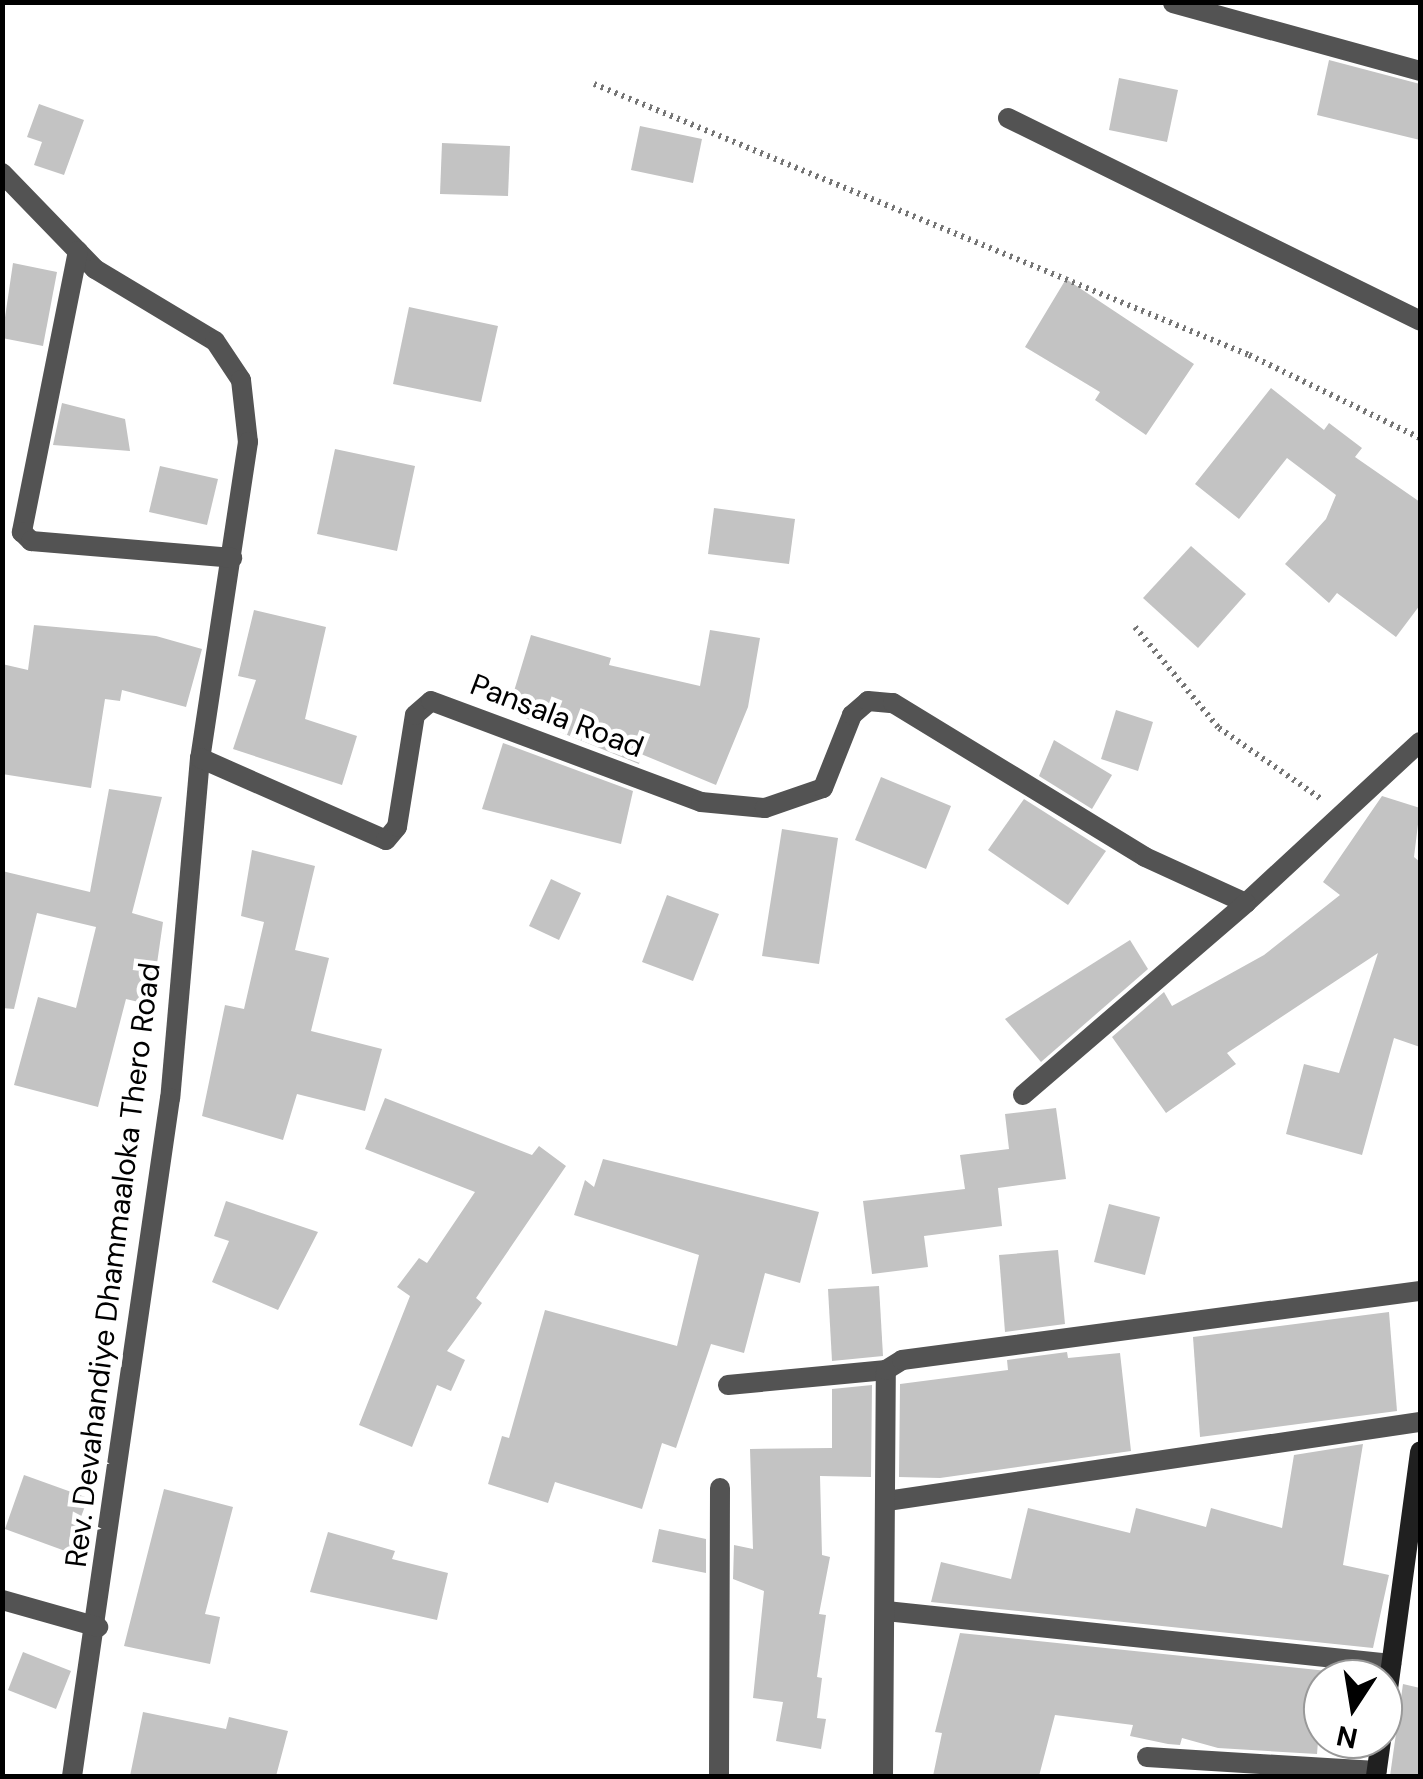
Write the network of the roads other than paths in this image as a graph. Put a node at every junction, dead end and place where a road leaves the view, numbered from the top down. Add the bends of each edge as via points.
1 (1173, 3) edge
2 (1420, 71) edge
3 (1008, 118) dead end
4 (2, 173) edge
5 (78, 250) junction
6 (1420, 321) edge
7 (232, 558) junction
8 (1420, 742) edge
9 (200, 758) junction
10 (1246, 902) junction
11 (1023, 1096) dead end
12 (1420, 1291) edge
13 (886, 1370) junction
14 (728, 1386) dead end
15 (1420, 1422) edge
16 (1420, 1451) edge
17 (720, 1488) dead end
18 (888, 1501) junction
19 (2, 1600) edge
20 (886, 1611) junction
21 (98, 1627) junction
22 (1344, 1659) edge
23 (1393, 1659) edge
24 (1147, 1757) dead end
25 (1377, 1774) edge
26 (72, 1776) edge
27 (720, 1776) edge
28 (883, 1776) edge

1 - 2 street
3 - 6 street
4 - 5 street
5 - 7 street via 95,269 215,341 241,380 248,442
5 - 7 street via 22,532 30,541
7 - 9 street
8 - 10 street
9 - 10 street, Pansala Road via 386,840 397,827 416,714 431,701 701,802 765,808 823,788 852,715 868,700 893,704 1145,858
9 - 21 street, Rev. Devahandiye Dhammaaloka Thero Road via 170,1098
10 - 11 street
12 - 13 street via 902,1360
13 - 14 street
13 - 18 street
15 - 18 street
16 - 23 street
17 - 27 street
18 - 20 street
19 - 21 street
20 - 22 street
20 - 28 street
21 - 26 street, Rev. Devahandiye Dhammaaloka Thero Road
24 - 25 street

